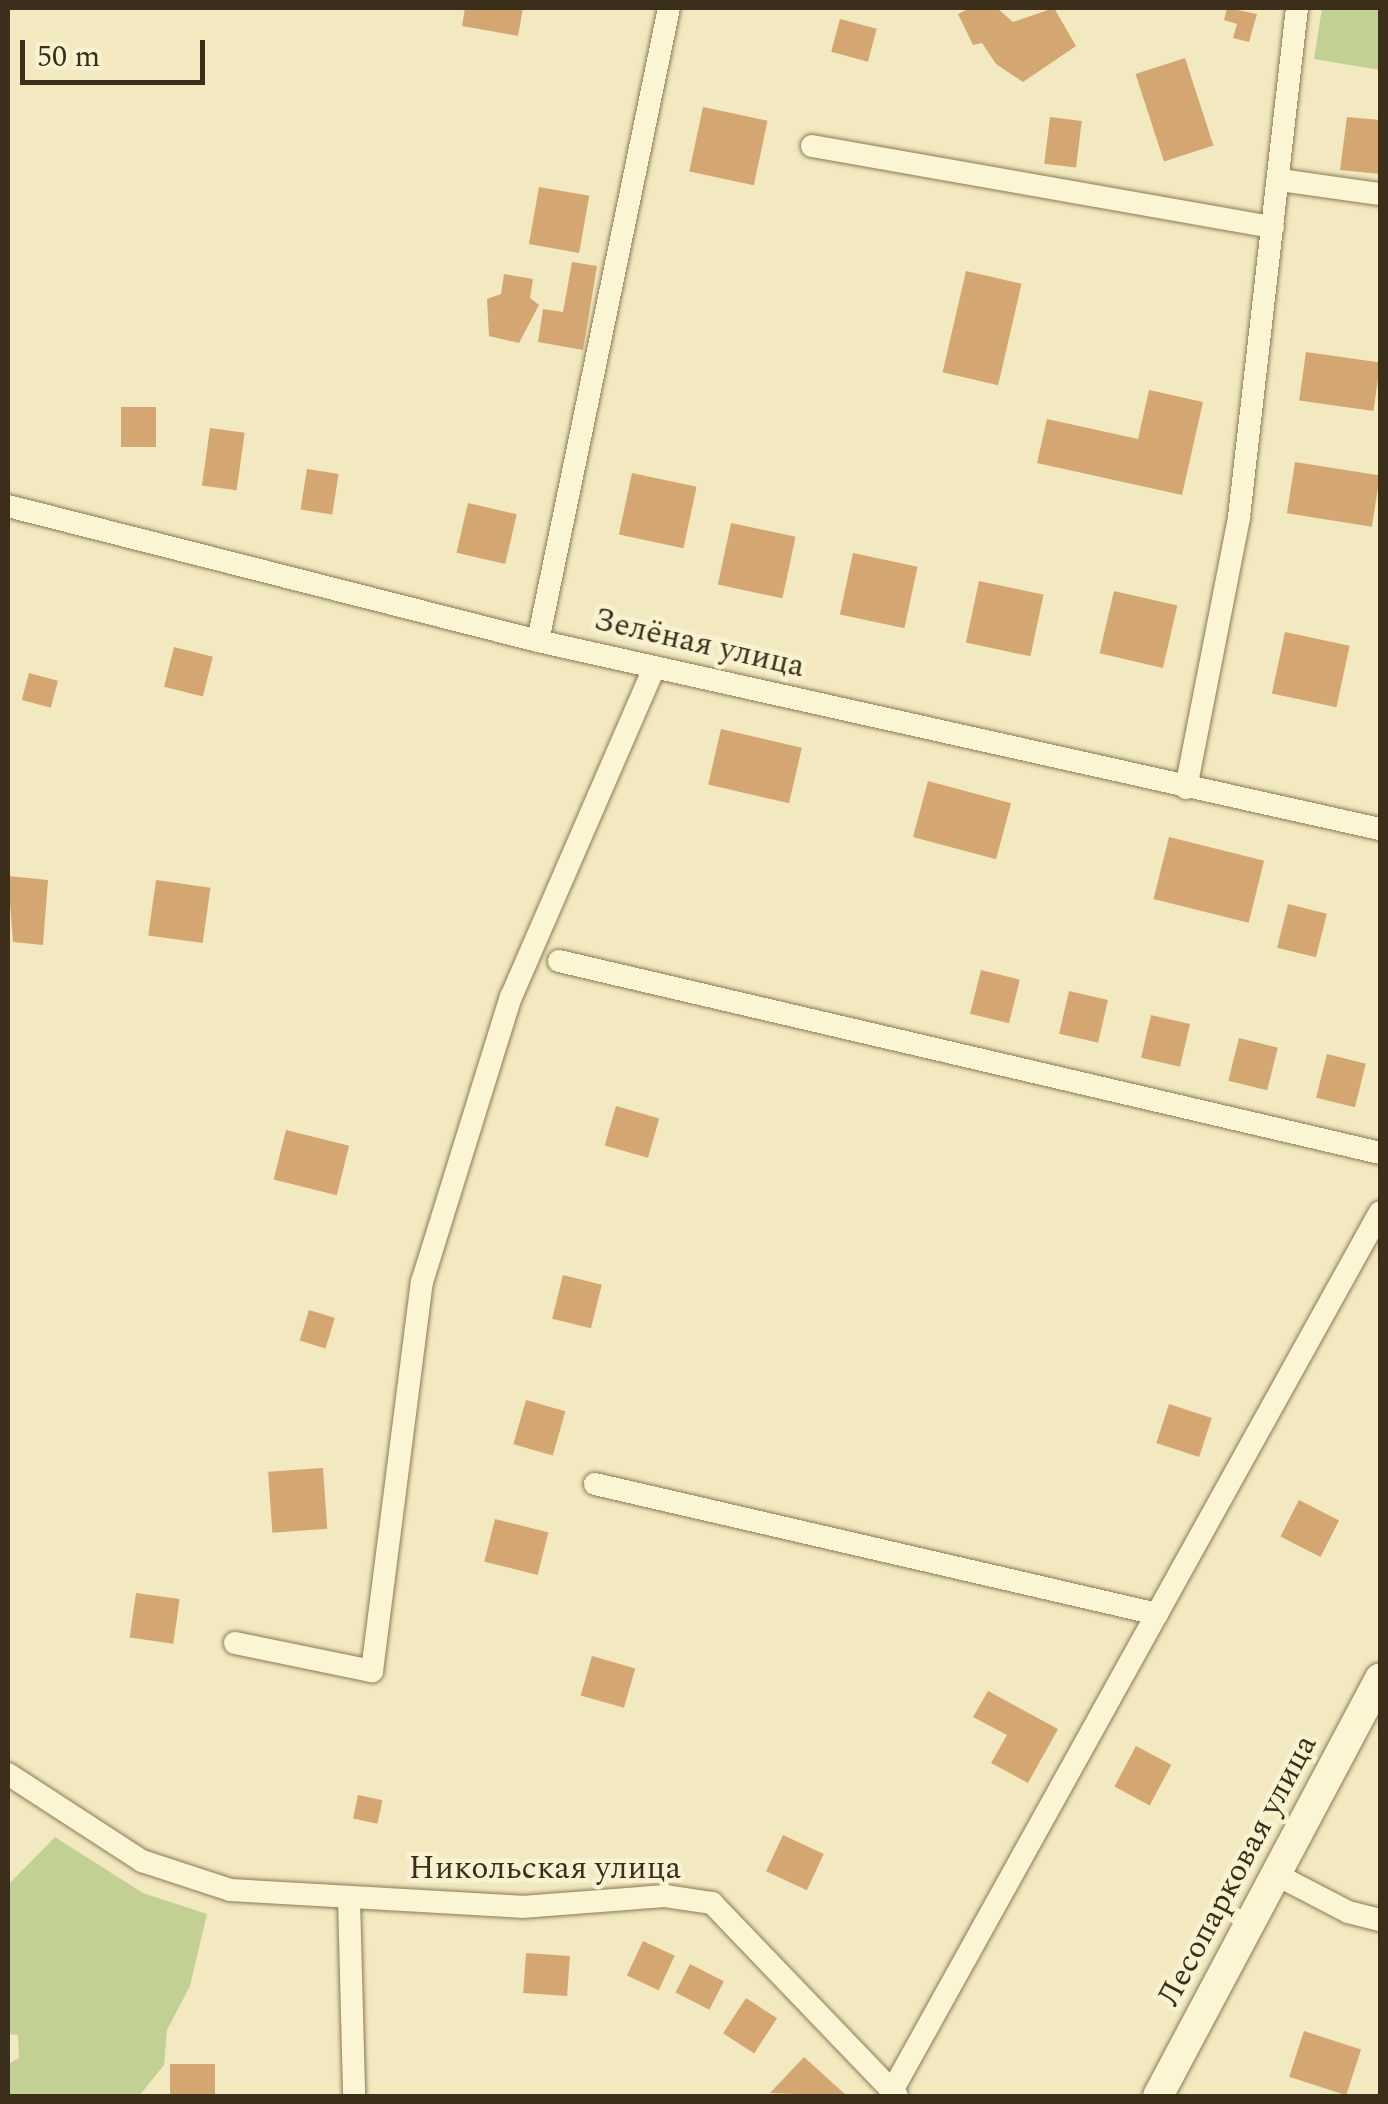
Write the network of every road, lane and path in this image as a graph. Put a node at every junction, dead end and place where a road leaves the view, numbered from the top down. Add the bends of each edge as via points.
1 (669, 8) edge
2 (1297, 8) edge
3 (812, 146) dead end
4 (1280, 180) junction
5 (1380, 194) edge
6 (1273, 227) junction
7 (8, 506) edge
8 (538, 640) junction
9 (654, 668) junction
10 (1186, 788) junction
11 (1380, 829) edge
12 (559, 961) dead end
13 (1380, 1153) edge
14 (1380, 1212) edge
15 (595, 1484) dead end
16 (1157, 1614) junction
17 (234, 1643) dead end
18 (1380, 1678) edge
19 (8, 1774) edge
20 (1275, 1874) junction
21 (349, 1900) junction
22 (1380, 1920) edge
23 (895, 2094) edge
24 (354, 2096) edge
25 (1158, 2096) edge

1 - 8 street
2 - 4 street
3 - 6 street
4 - 5 street
4 - 6 street
6 - 10 street via 1239,517
7 - 8 street, Зелёная улица
8 - 9 street, Зелёная улица
9 - 10 street, Зелёная улица
9 - 17 street via 511,996 422,1282 372,1671
10 - 11 street, Зелёная улица
12 - 13 street
14 - 16 street
15 - 16 street
16 - 23 street
18 - 20 street, Лесопарковая улица
19 - 21 street, Никольская улица via 142,1862 191,1882
20 - 22 street via 1348,1912
20 - 25 street, Лесопарковая улица
21 - 23 street, Никольская улица via 522,1907 665,1896 712,1903
21 - 24 street

